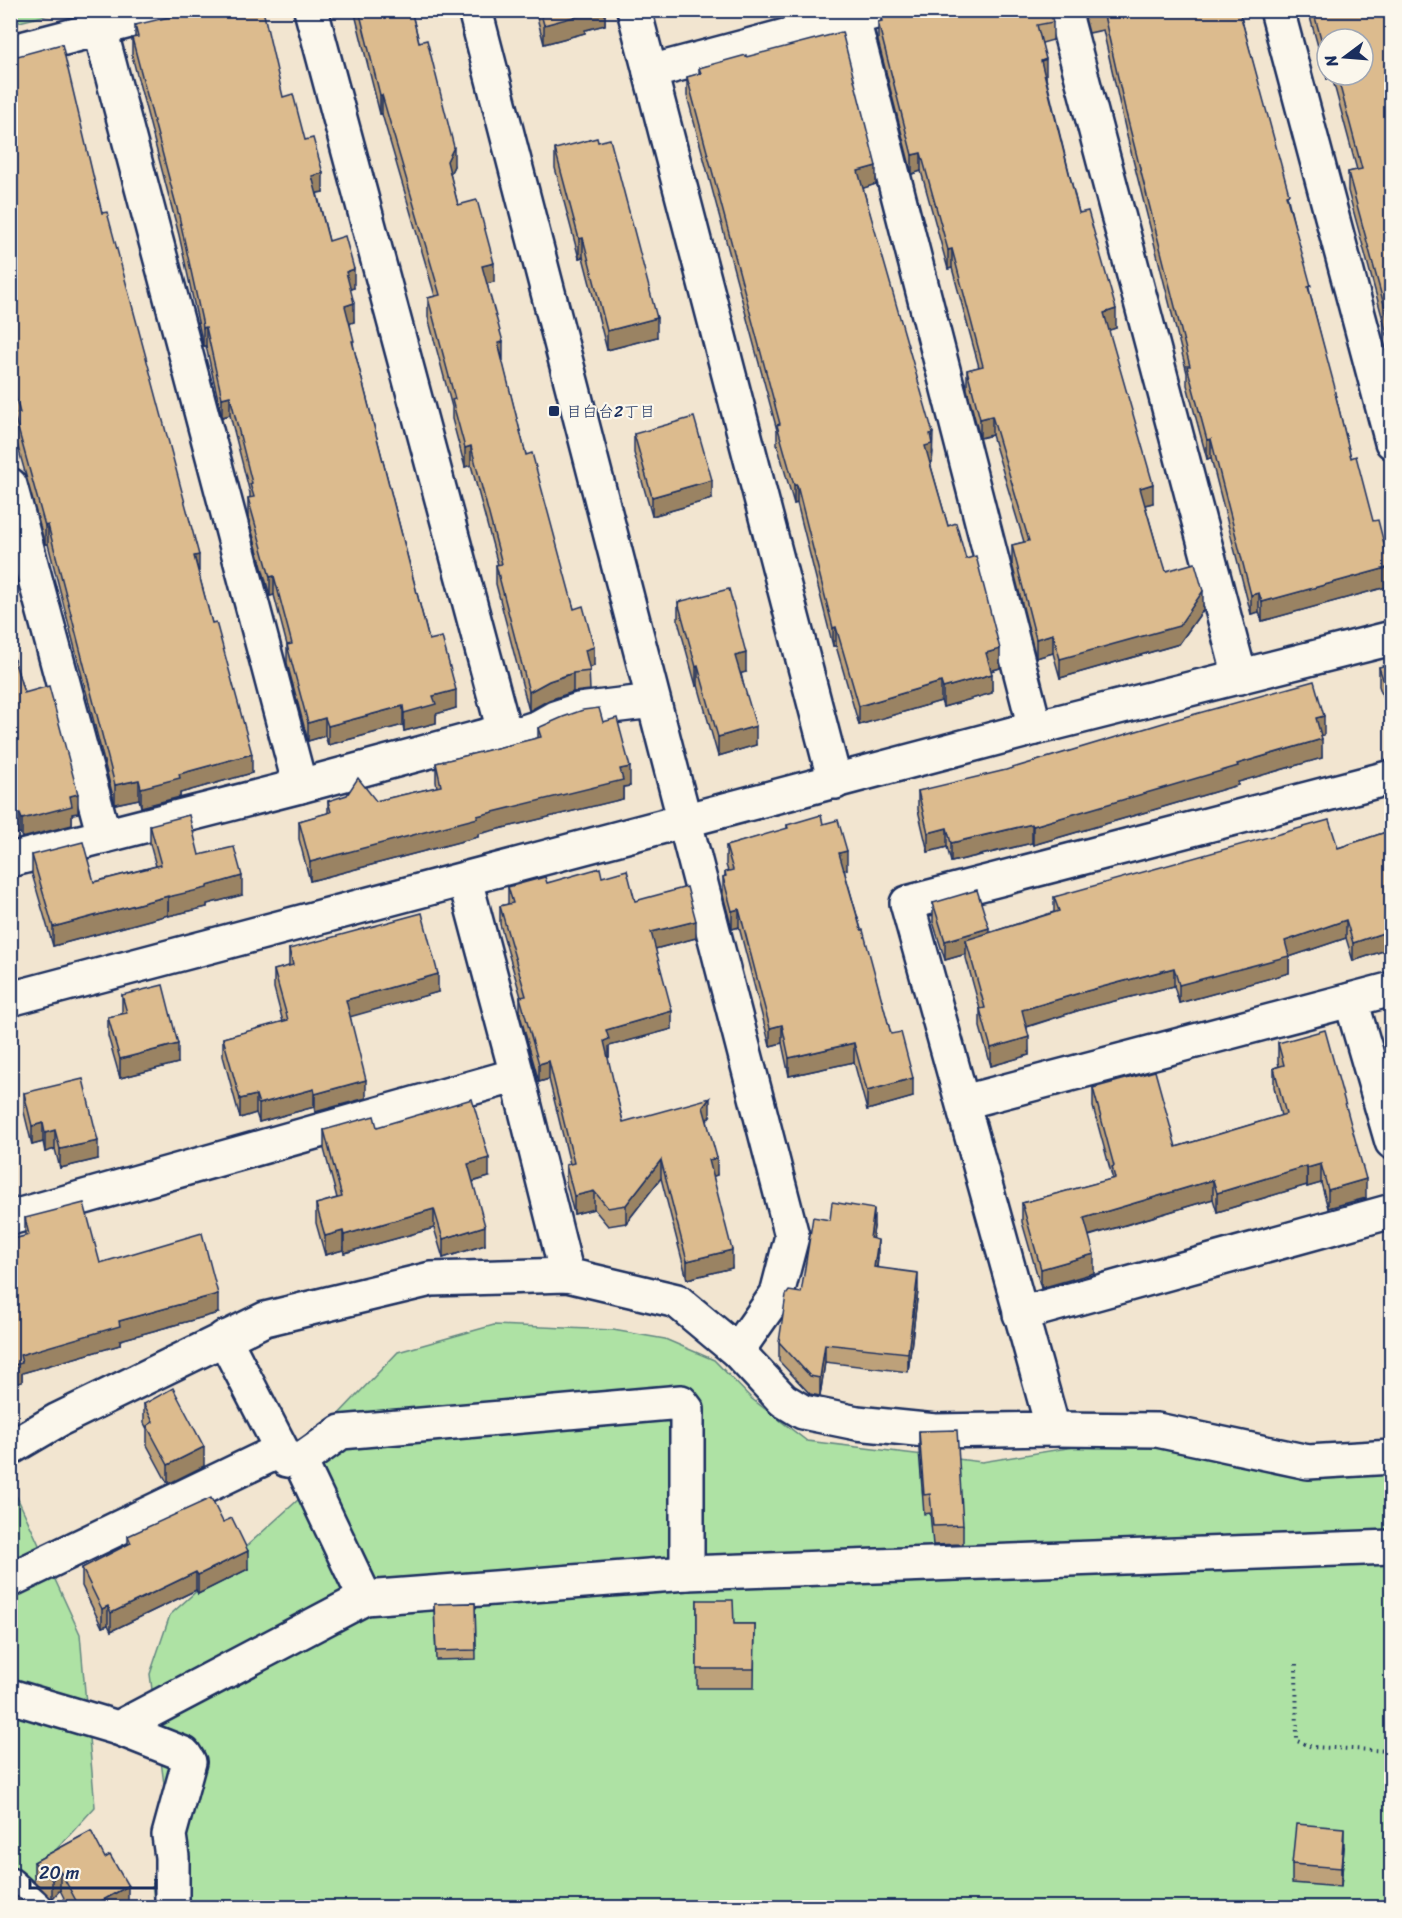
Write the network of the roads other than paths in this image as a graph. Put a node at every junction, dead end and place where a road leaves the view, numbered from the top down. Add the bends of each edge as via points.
1 (172, 10) edge
2 (311, 10) edge
3 (475, 10) edge
4 (634, 10) edge
5 (1064, 10) edge
6 (1277, 10) edge
7 (868, 15) edge
8 (100, 29) junction
9 (10, 52) edge
10 (650, 72) junction
11 (1392, 442) edge
12 (10, 485) edge
13 (1392, 638) edge
14 (1240, 677) junction
15 (653, 701) junction
16 (1035, 728) junction
17 (504, 731) junction
18 (1392, 777) edge
19 (835, 782) junction
20 (300, 786) junction
21 (686, 821) junction
22 (104, 836) junction
23 (10, 860) edge
24 (465, 880) junction
25 (1392, 989) edge
26 (10, 999) edge
27 (1351, 1000) junction
28 (518, 1075) junction
29 (964, 1102) junction
30 (1392, 1142) edge
31 (1392, 1211) edge
32 (10, 1218) edge
33 (567, 1275) junction
34 (1020, 1314) junction
35 (224, 1338) junction
36 (737, 1351) junction
37 (1053, 1429) junction
38 (10, 1448) edge
39 (290, 1455) junction
40 (1392, 1457) edge
41 (1392, 1547) edge
42 (687, 1574) junction
43 (10, 1580) edge
44 (365, 1598) junction
45 (10, 1696) edge
46 (118, 1728) junction
47 (10, 1885) edge
48 (36, 1908) edge
49 (172, 1908) edge

1 - 8 street
2 - 17 street
3 - 15 street
4 - 10 street
5 - 14 street
6 - 11 street
7 - 10 street
7 - 16 street
8 - 9 street
8 - 20 street
10 - 19 street
12 - 22 street
13 - 14 street
14 - 16 street
15 - 17 street via 579,710 521,734
15 - 21 street
16 - 19 street
17 - 20 street
18 - 29 street via 907,903
19 - 21 street
20 - 22 street
21 - 24 street
21 - 36 street via 792,1236 777,1294
22 - 23 street
24 - 26 street
24 - 28 street
25 - 27 street
27 - 29 street
27 - 30 street
28 - 32 street
28 - 33 street
29 - 34 street
31 - 34 street
33 - 35 street via 431,1279 265,1319
33 - 36 street via 677,1300
34 - 37 street
35 - 38 street
35 - 39 street
36 - 37 street via 783,1400 803,1412 857,1423 935,1431
37 - 40 street via 1157,1430 1308,1462
39 - 42 street via 341,1432 681,1402 687,1410
39 - 43 street
39 - 44 street
41 - 42 street
42 - 44 street
44 - 46 street
45 - 46 street
46 - 49 street via 184,1754 189,1762 169,1835
47 - 48 street

